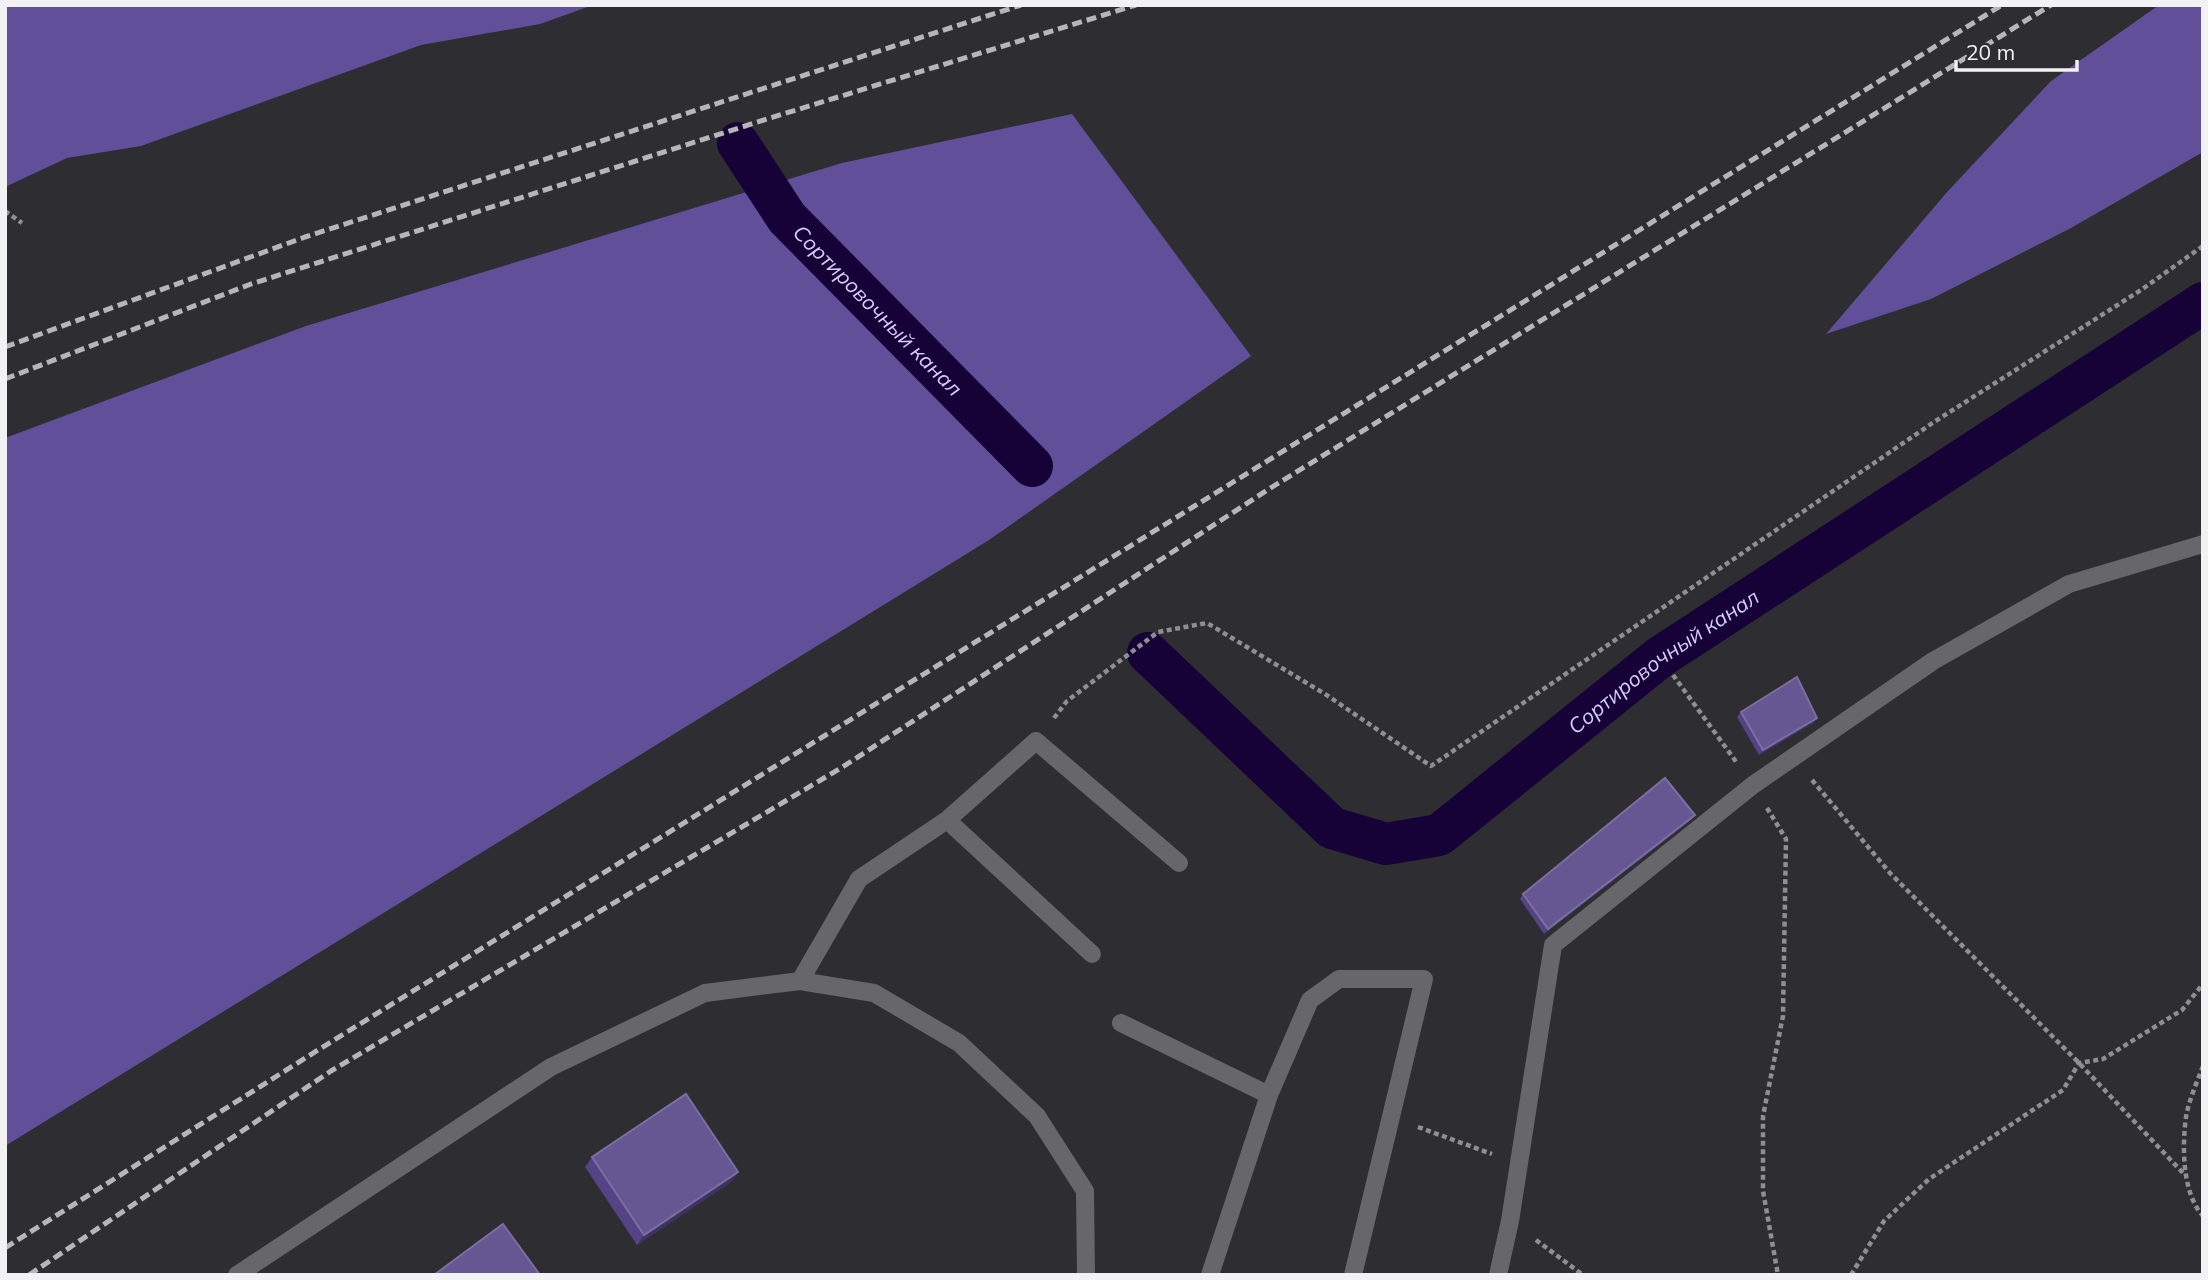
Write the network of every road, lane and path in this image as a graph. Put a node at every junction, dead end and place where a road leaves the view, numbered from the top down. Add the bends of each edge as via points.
1 (5, 211) edge
2 (22, 223) dead end
3 (2203, 246) edge
4 (2203, 544) edge
5 (1673, 675) dead end
6 (1036, 741) junction
7 (1793, 757) junction
8 (1753, 785) junction
9 (947, 820) junction
10 (1180, 863) dead end
11 (1092, 954) dead end
12 (800, 981) junction
13 (2203, 984) edge
14 (1121, 1023) dead end
15 (2078, 1063) junction
16 (2203, 1066) edge
17 (1269, 1095) junction
18 (1391, 1117) junction
19 (1519, 1164) junction
20 (2184, 1174) junction
21 (2203, 1216) edge
22 (1510, 1221) junction
23 (237, 1275) edge
24 (1086, 1275) edge
25 (1210, 1275) edge
26 (1353, 1275) edge
27 (1498, 1275) edge
28 (1583, 1275) edge
29 (1778, 1275) edge
30 (1852, 1275) edge

1 - 2 path
3 - 6 path via 1934,422 1431,766 1325,694 1207,623 1158,632 1067,701
4 - 7 lane via 2069,584 1933,661
5 - 8 path
6 - 9 lane
6 - 10 lane
7 - 8 lane
7 - 15 path via 1890,873
8 - 19 lane via 1553,945
8 - 29 path via 1786,839 1783,1016 1763,1116 1763,1191
9 - 11 lane
9 - 12 lane via 859,879
12 - 23 lane via 705,993 551,1067
12 - 24 lane via 874,993 959,1043 1037,1116 1085,1191
13 - 15 path via 2182,1010 2103,1059
14 - 17 lane
15 - 20 path
15 - 30 path via 2063,1090 1929,1179 1884,1221
16 - 20 path via 2186,1116
17 - 18 lane via 1310,1000 1339,979 1424,978
17 - 25 lane
18 - 19 path
18 - 26 lane
19 - 22 lane
20 - 21 path
22 - 27 lane
22 - 28 path

